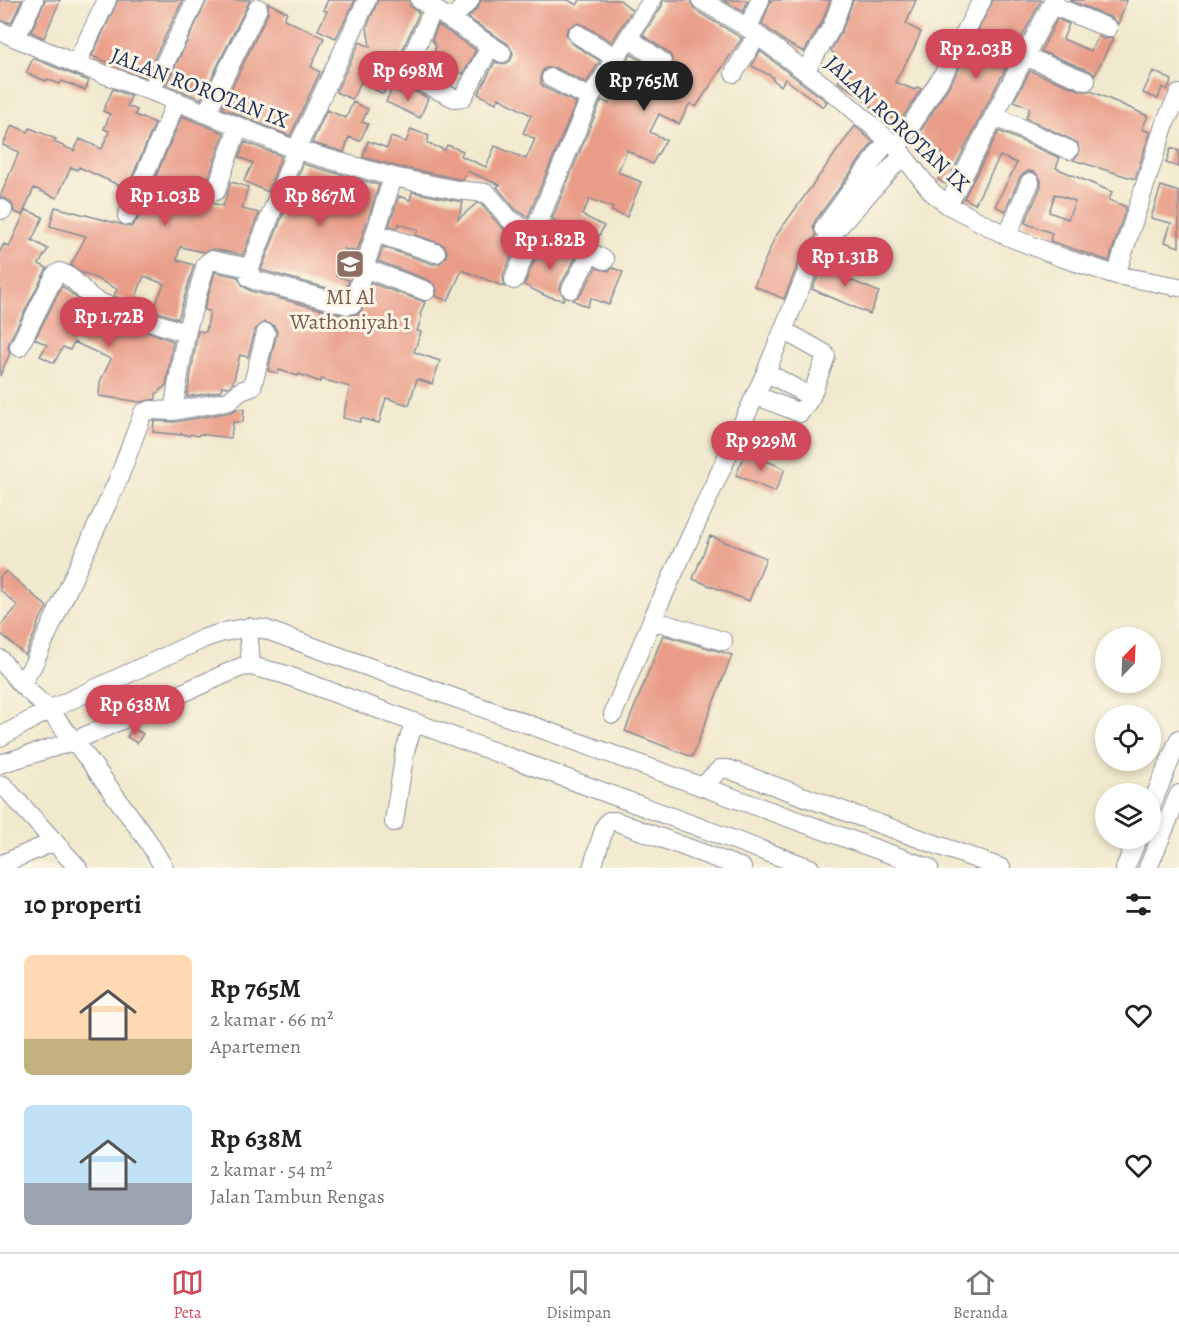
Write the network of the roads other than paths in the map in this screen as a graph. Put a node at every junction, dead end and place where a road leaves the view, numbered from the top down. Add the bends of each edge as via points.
1 (34, 0) edge
2 (107, 0) edge
3 (196, 0) edge
4 (367, 0) edge
5 (470, 0) edge
6 (701, 0) edge
7 (760, 0) edge
8 (842, 0) edge
9 (982, 0) edge
10 (1053, 2) edge
11 (643, 3) edge
12 (427, 4) edge
13 (258, 8) dead end
14 (451, 20) junction
15 (1108, 28) dead end
16 (753, 32) junction
17 (8, 34) edge
18 (577, 34) dead end
19 (629, 38) junction
20 (1024, 56) junction
21 (616, 58) junction
22 (662, 62) dead end
23 (76, 64) junction
24 (806, 70) junction
25 (734, 73) dead end
26 (551, 78) dead end
27 (1086, 81) dead end
28 (151, 91) junction
29 (1179, 94) edge
30 (590, 98) junction
31 (176, 102) junction
32 (206, 114) junction
33 (994, 116) junction
34 (238, 127) junction
35 (896, 148) junction
36 (296, 150) junction
37 (1069, 150) dead end
38 (393, 177) junction
39 (1030, 182) dead end
40 (216, 191) dead end
41 (948, 205) junction
42 (126, 216) dead end
43 (534, 228) junction
44 (821, 232) dead end
45 (375, 233) junction
46 (1007, 236) junction
47 (436, 253) dead end
48 (250, 268) junction
49 (364, 268) junction
50 (1116, 275) junction
51 (514, 280) dead end
52 (1179, 287) edge
53 (571, 289) dead end
54 (426, 291) dead end
55 (783, 330) junction
56 (186, 333) junction
57 (266, 333) dead end
58 (19, 347) dead end
59 (766, 372) junction
60 (755, 395) junction
61 (811, 397) junction
62 (173, 411) junction
63 (652, 620) junction
64 (248, 627) junction
65 (723, 641) dead end
66 (0, 659) edge
67 (251, 666) junction
68 (27, 675) junction
69 (49, 710) junction
70 (613, 714) dead end
71 (414, 723) junction
72 (0, 737) edge
73 (1179, 739) edge
74 (74, 741) junction
75 (0, 764) edge
76 (1160, 783) edge
77 (1, 786) edge
78 (703, 786) junction
79 (1179, 794) edge
80 (394, 822) dead end
81 (896, 830) junction
82 (53, 842) junction
83 (1133, 849) edge
84 (889, 854) junction
85 (0, 865) edge
86 (78, 868) edge
87 (164, 868) edge
88 (592, 868) edge
89 (742, 868) edge
90 (810, 868) edge
91 (929, 868) edge
92 (1001, 868) edge
93 (1125, 868) edge
94 (1148, 868) edge

1 - 17 street
2 - 23 street
3 - 28 street
4 - 36 street, JALAN ROROTAN IX
5 - 14 street
6 - 16 street, JALAN ROROTAN IX
7 - 16 street
8 - 24 street via 832,27
9 - 35 street via 944,73
10 - 15 street
10 - 20 street
11 - 19 street
12 - 14 street
12 - 14 street via 404,74 454,98 463,97 496,50
13 - 32 street
16 - 24 street, JALAN ROROTAN IX
16 - 25 street
17 - 23 street, JALAN ROROTAN IX
18 - 21 street
19 - 21 street
19 - 22 street
20 - 27 street
20 - 33 street
21 - 30 street
23 - 28 street, JALAN ROROTAN IX
24 - 35 street, JALAN ROROTAN IX
26 - 30 street
28 - 31 street, JALAN ROROTAN IX
29 - 50 street via 1165,123
30 - 43 street
31 - 32 street, JALAN ROROTAN IX
31 - 42 street
32 - 34 street, JALAN ROROTAN IX
33 - 37 street
33 - 41 street
34 - 36 street, JALAN ROROTAN IX
34 - 40 street
35 - 41 street, JALAN ROROTAN IX via 932,192
35 - 44 street via 870,168
35 - 55 street via 818,250
36 - 38 street
36 - 48 street
38 - 43 street via 487,193 508,219
38 - 45 street
39 - 46 street
41 - 46 street, JALAN ROROTAN IX
43 - 51 street
43 - 53 street via 598,256
45 - 47 street
45 - 49 street
46 - 50 street, JALAN ROROTAN IX
48 - 49 street via 249,277 254,280 351,305
48 - 56 street via 213,261 206,264
49 - 54 street
50 - 52 street, JALAN ROROTAN IX
55 - 59 street
55 - 61 street via 826,356
56 - 58 street via 95,300 69,275 60,272
56 - 62 street
57 - 62 street via 252,387 230,401
59 - 60 street
59 - 61 street
60 - 61 street via 800,413
60 - 63 street
62 - 68 street via 143,413 118,480
63 - 65 street
63 - 70 street
64 - 67 street
64 - 69 street via 205,638
64 - 78 street via 264,628
66 - 68 street
67 - 71 street via 283,674
67 - 74 street
68 - 69 street
69 - 72 street
69 - 74 street
71 - 80 street via 405,751
71 - 90 street
73 - 76 street
74 - 75 street
74 - 87 street
77 - 82 street
78 - 81 street via 720,769 728,769
78 - 84 street
79 - 94 street
81 - 84 street
81 - 92 street
82 - 85 street
82 - 86 street
83 - 93 street
84 - 91 street
88 - 89 street via 605,826 615,821

